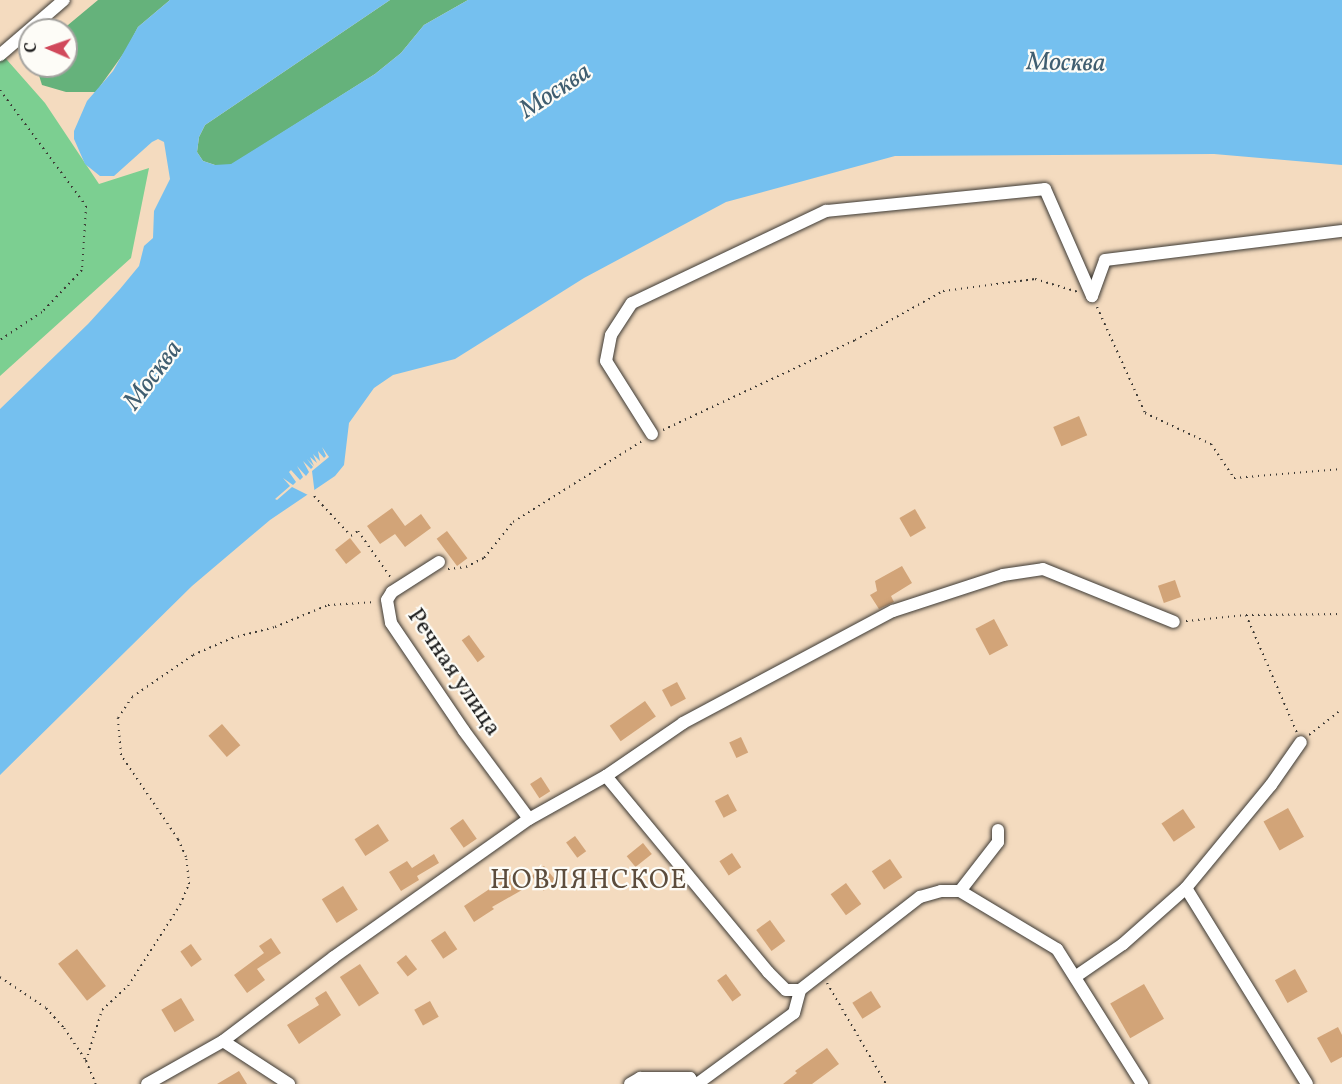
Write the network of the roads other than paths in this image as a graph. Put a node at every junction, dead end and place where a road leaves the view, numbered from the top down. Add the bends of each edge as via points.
1 (64, 0) edge
2 (0, 55) edge
3 (1342, 231) edge
4 (652, 434) road end
5 (436, 564) road end
6 (1174, 622) road end
7 (1301, 742) road end
8 (606, 776) junction
9 (529, 819) junction
10 (998, 830) dead end
11 (1186, 888) junction
12 (960, 891) junction
13 (1075, 977) junction
14 (800, 990) junction
15 (223, 1041) junction
16 (147, 1084) edge
17 (290, 1084) edge
18 (630, 1084) edge
19 (695, 1084) edge
20 (1142, 1084) edge
21 (1307, 1084) edge

1 - 2 street
3 - 4 street via 1105,260 1092,296 1045,189 826,211 632,303 610,335 606,361
5 - 9 street, Речная улица via 398,588 387,600 391,623
6 - 8 street via 1043,569 1003,575 893,611 683,723
7 - 11 street via 1271,785
8 - 9 street
8 - 14 street via 768,972 786,990
9 - 15 street via 343,950
10 - 12 street via 998,842
11 - 13 street via 1123,944
11 - 21 street
12 - 13 street via 1057,949
12 - 14 street via 920,897
13 - 20 street
14 - 19 street via 794,1013
15 - 16 street
15 - 17 street
18 - 19 street via 640,1078 690,1078

